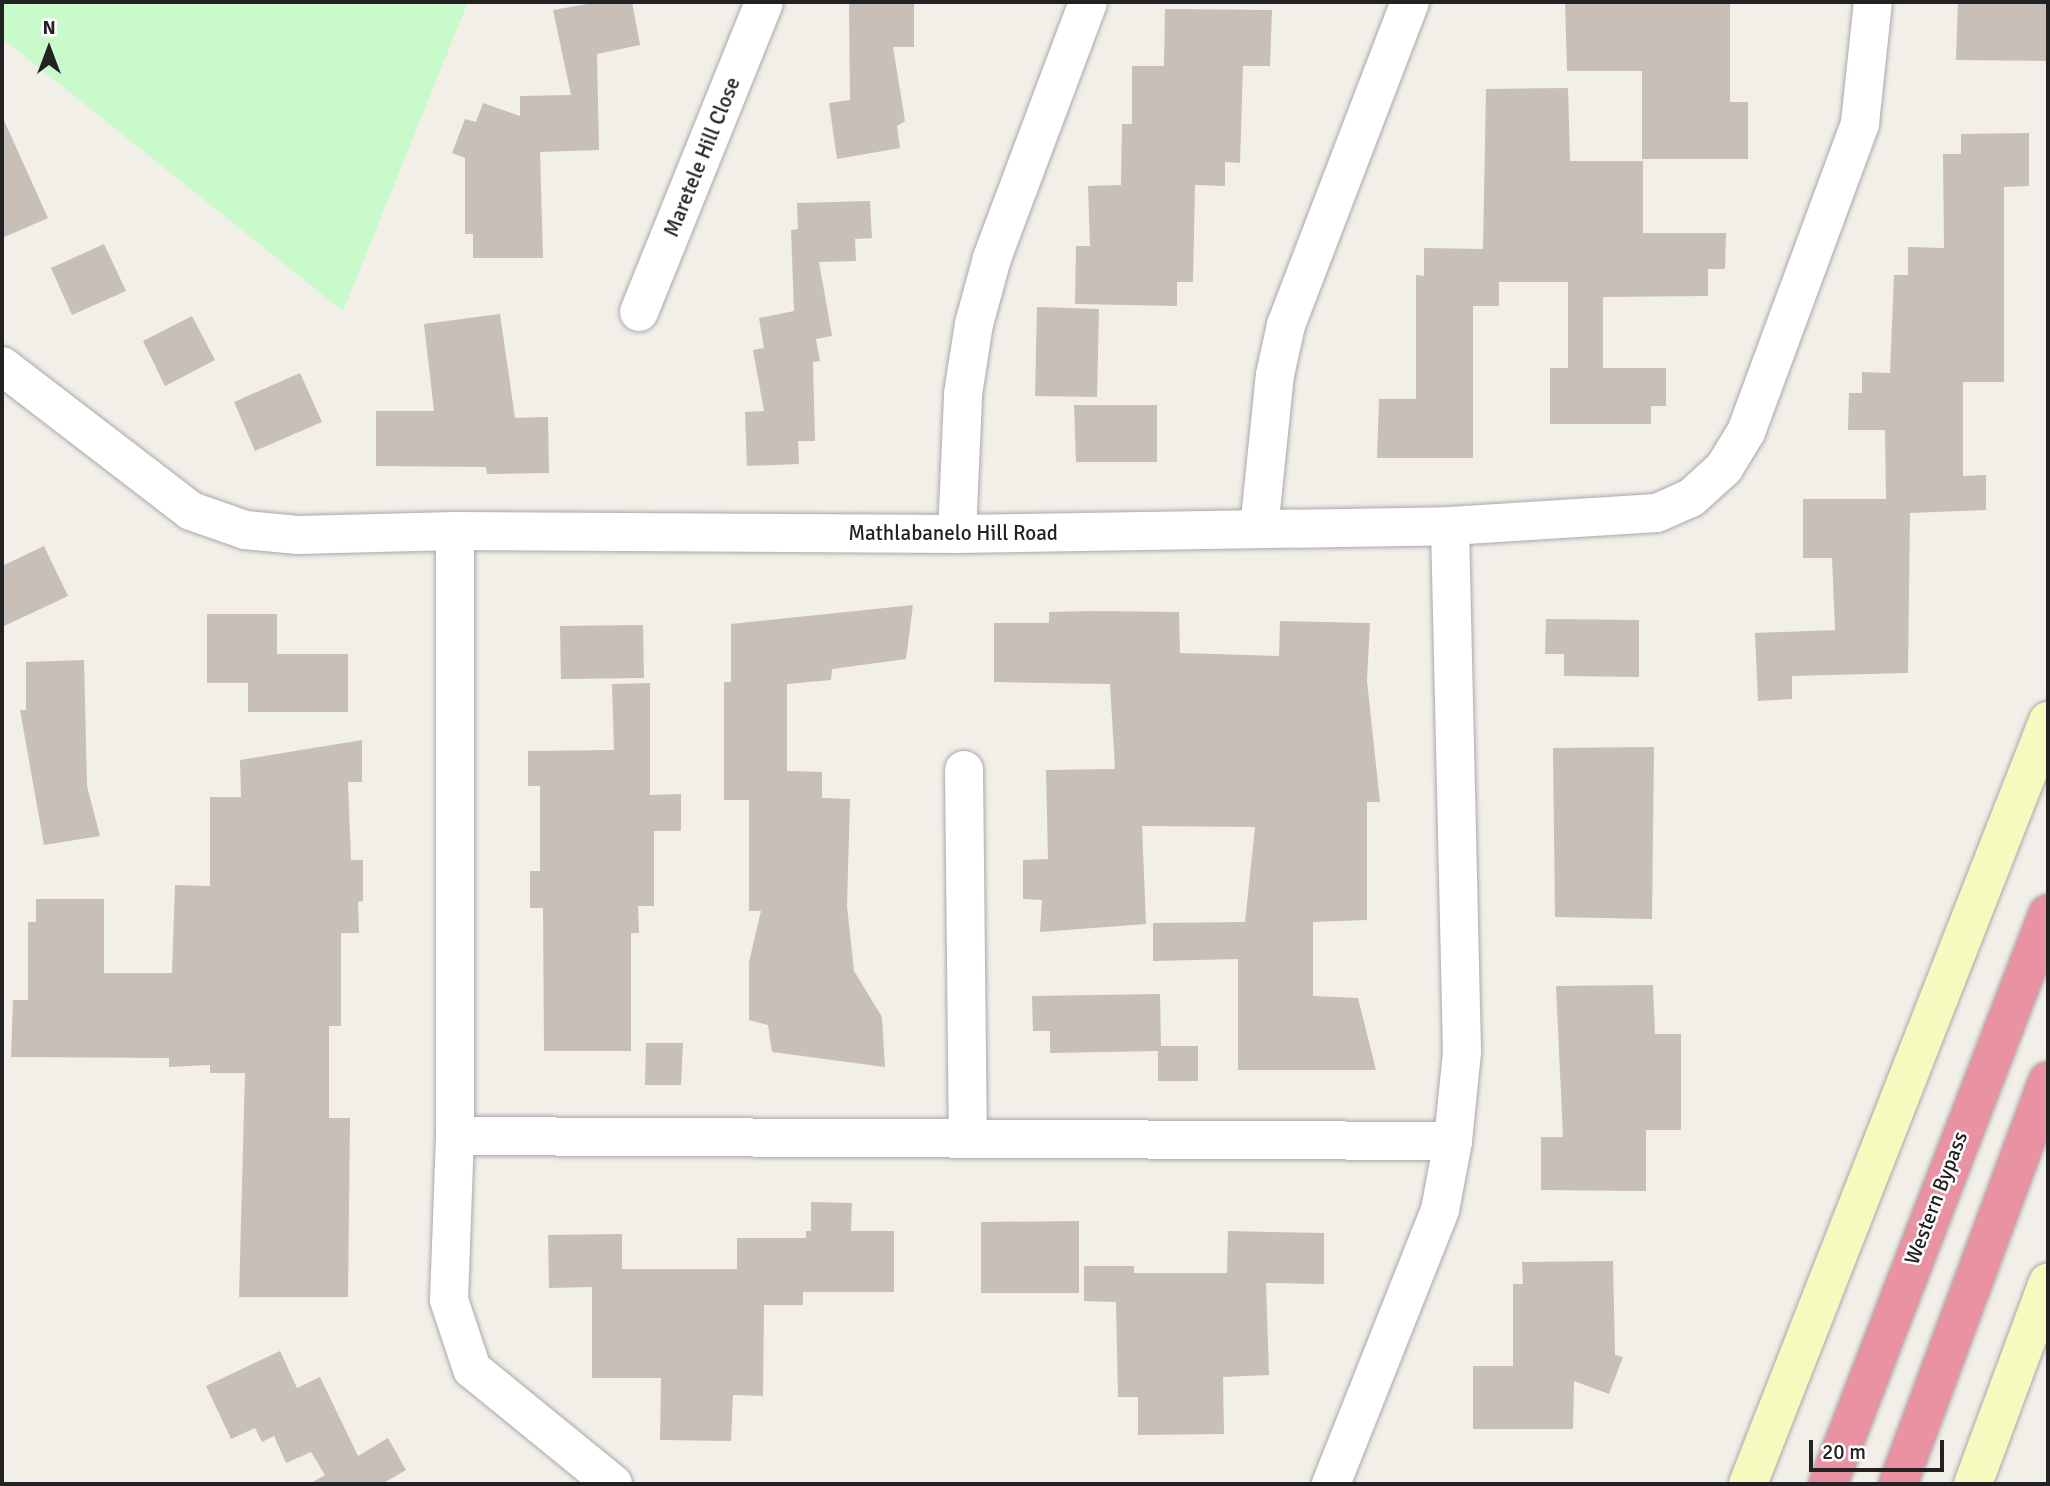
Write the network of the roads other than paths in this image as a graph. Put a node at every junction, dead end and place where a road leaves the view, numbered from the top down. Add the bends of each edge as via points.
1 (764, 2) edge
2 (1088, 2) edge
3 (1410, 2) edge
4 (1873, 2) edge
5 (639, 312) dead end
6 (2, 366) edge
7 (1450, 526) junction
8 (1259, 529) junction
9 (455, 531) junction
10 (957, 534) junction
11 (2048, 721) edge
12 (964, 770) dead end
13 (2048, 914) edge
14 (2048, 1081) edge
15 (455, 1136) junction
16 (968, 1138) junction
17 (1453, 1141) junction
18 (2048, 1282) edge
19 (612, 1484) edge
20 (1331, 1484) edge
21 (1748, 1484) edge
22 (1828, 1484) edge
23 (1898, 1484) edge
24 (1973, 1484) edge

1 - 5 street, Maretele Hill Close
2 - 10 street via 992,258 974,324 964,394
3 - 8 street via 1286,325 1275,374
4 - 7 street, Mathlabanelo Hill Road via 1860,123 1746,432 1724,468 1691,498 1657,513
6 - 9 street, Mathlabanelo Hill Road via 191,511 212,519 245,530 298,535
7 - 8 street, Mathlabanelo Hill Road
7 - 17 street via 1462,1052
8 - 10 street, Mathlabanelo Hill Road
9 - 10 street, Mathlabanelo Hill Road
9 - 15 street
11 - 21 street
12 - 16 street
13 - 22 highway, Western Bypass
14 - 23 highway
15 - 16 street
15 - 19 street via 449,1300 472,1369
16 - 17 street
17 - 20 street via 1440,1210
18 - 24 street

